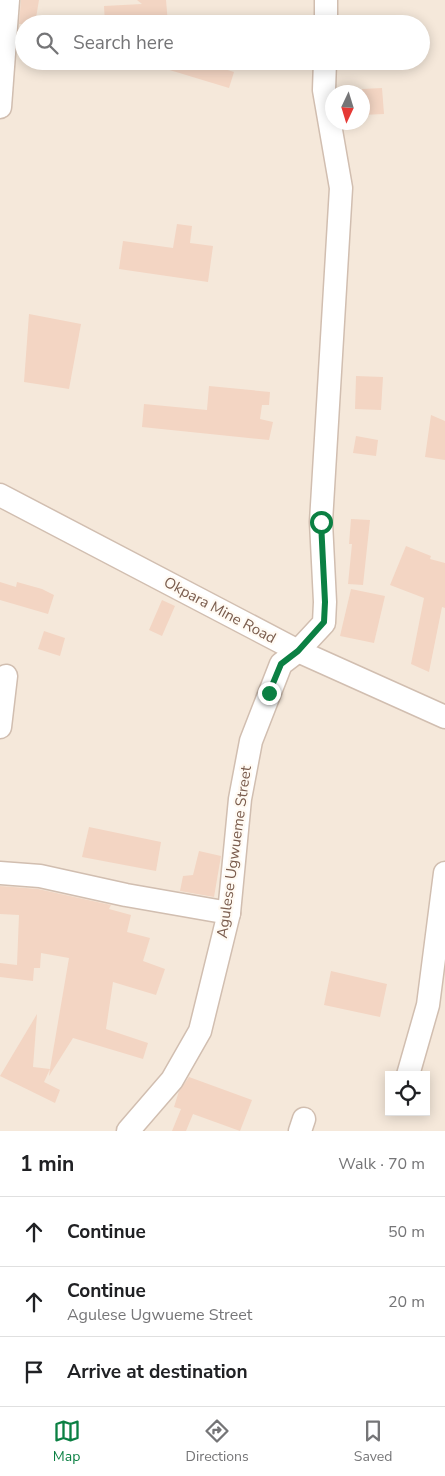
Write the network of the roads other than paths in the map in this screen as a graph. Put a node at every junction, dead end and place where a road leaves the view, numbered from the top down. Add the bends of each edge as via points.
1 (8, 0) edge
2 (326, 0) edge
3 (326, 15) edge
4 (325, 70) edge
5 (0, 107) edge
6 (0, 495) edge
7 (298, 651) junction
8 (6, 676) dead end
9 (445, 717) edge
10 (0, 727) edge
11 (0, 873) edge
12 (445, 873) edge
13 (229, 913) junction
14 (409, 1071) edge
15 (128, 1131) edge

1 - 5 street
2 - 3 street
4 - 7 street, Agulese Ugwueme Street via 324,90 341,188 321,522 325,602 324,622
6 - 7 street, Okpara Mine Road
7 - 9 street, Okpara Mine Road
7 - 13 street, Agulese Ugwueme Street via 281,664 251,741 240,799
8 - 10 street
11 - 13 street via 40,876 126,896
12 - 14 street via 428,1005
13 - 15 street, Agulese Ugwueme Street via 196,1039 172,1080

